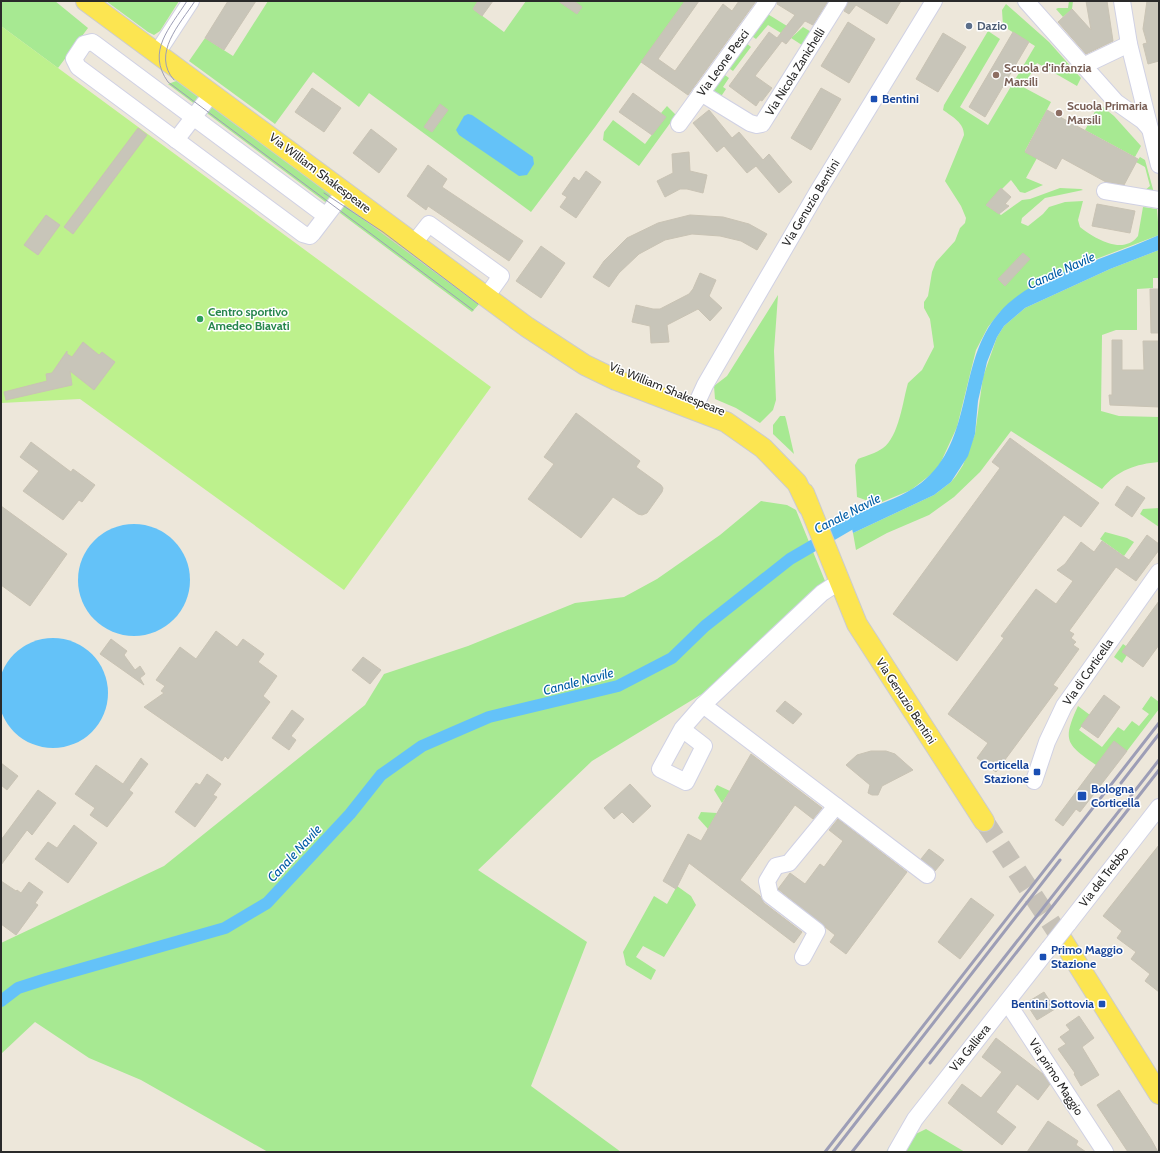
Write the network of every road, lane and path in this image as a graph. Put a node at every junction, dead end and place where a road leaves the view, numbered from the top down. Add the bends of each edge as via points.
1 (86, 1) edge
2 (191, 1) edge
3 (768, 1) edge
4 (839, 1) edge
5 (934, 1) edge
6 (1026, 1) edge
7 (1122, 1) edge
8 (1129, 44) junction
9 (157, 53) junction
10 (1083, 66) junction
11 (212, 93) junction
12 (701, 93) junction
13 (194, 117) junction
14 (679, 124) dead end
15 (1154, 138) edge
16 (176, 140) junction
17 (1159, 165) edge
18 (345, 191) junction
19 (1105, 191) dead end
20 (1159, 200) edge
21 (326, 216) junction
22 (696, 404) junction
23 (1159, 572) edge
24 (838, 579) junction
25 (703, 705) junction
26 (682, 728) dead end
27 (1034, 781) dead end
28 (836, 806) junction
29 (1159, 807) edge
30 (984, 822) tunnel mouth
31 (927, 875) dead end
32 (1060, 938) junction
33 (803, 957) dead end
34 (1007, 1002) junction
35 (1159, 1094) edge
36 (896, 1152) edge
37 (1105, 1152) edge

1 - 9 main road, Via William Shakespeare
2 - 9 street
3 - 12 street, Via Leone Pesci
4 - 12 street, Via Nicola Zanichelli via 762,124 757,126 750,123
5 - 22 street, Via Genuzio Bentini via 792,233
6 - 10 street
7 - 8 street
8 - 10 street
8 - 15 street
9 - 11 main road, Via William Shakespeare
10 - 15 street via 1116,102 1143,121
11 - 13 street
11 - 18 main road, Via William Shakespeare
12 - 14 street, Via Leone Pesci
13 - 16 street
13 - 16 street via 92,42 84,44 74,59 78,67
13 - 21 street
15 - 17 street
16 - 21 street via 303,234 310,236
18 - 21 street
18 - 22 main road, Via William Shakespeare via 486,297 585,365 616,380
19 - 20 street
22 - 24 main road, Via William Shakespeare via 748,424 785,455 796,471
23 - 27 street, Via di Corticella via 1064,706 1047,742
24 - 25 street
24 - 30 main road, Via Genuzio Bentini via 857,624
25 - 26 street
25 - 28 street
28 - 31 street
28 - 33 street via 789,863 776,866 767,881 770,895 817,932
29 - 32 street, Via del Trebbo
32 - 34 street, Via Galliera
32 - 35 main road
34 - 36 street, Via Galliera via 915,1119
34 - 37 street, Via primo Maggio

